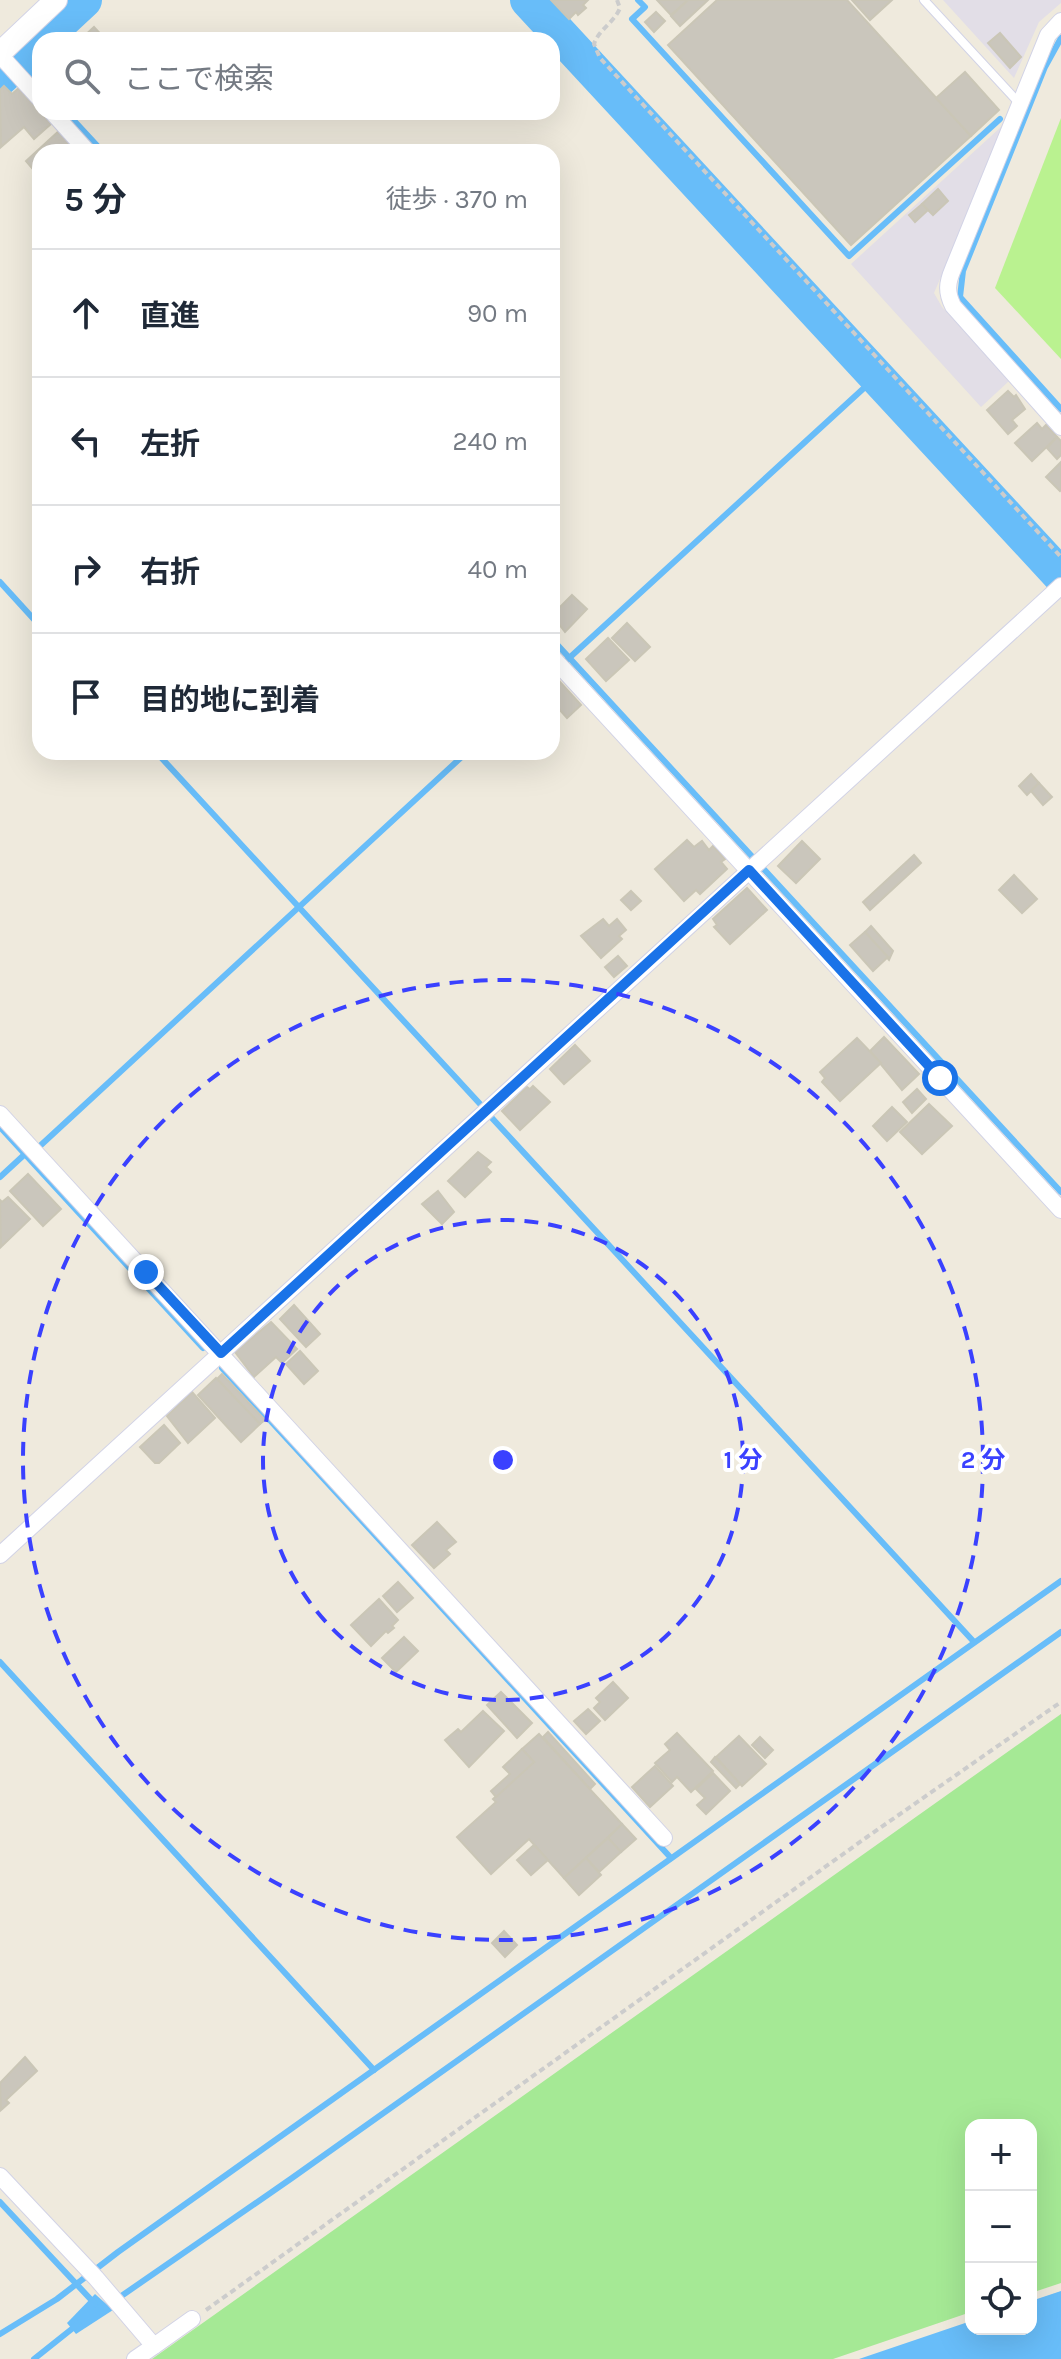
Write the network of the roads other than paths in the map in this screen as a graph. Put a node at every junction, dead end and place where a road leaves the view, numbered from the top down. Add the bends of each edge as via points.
1 (56, 0) edge
2 (924, 0) edge
3 (1061, 21) edge
4 (3, 49) edge
5 (32, 90) edge
6 (1020, 104) junction
7 (59, 120) edge
8 (81, 144) edge
9 (1061, 427) edge
10 (1059, 592) edge
11 (560, 665) edge
12 (755, 865) junction
13 (0, 1114) edge
14 (1061, 1210) edge
15 (221, 1353) junction
16 (0, 1555) edge
17 (664, 1838) dead end
18 (0, 2176) edge
19 (192, 2319) road end
20 (154, 2346) junction
21 (135, 2359) edge

1 - 4 street
2 - 6 lane
3 - 6 street via 1048,35
4 - 5 street
6 - 9 street via 948,282 948,295
7 - 8 street
10 - 12 street
11 - 12 street
12 - 14 street
12 - 15 street
13 - 15 street
15 - 16 street
15 - 17 street
18 - 20 street
19 - 20 street
20 - 21 street

